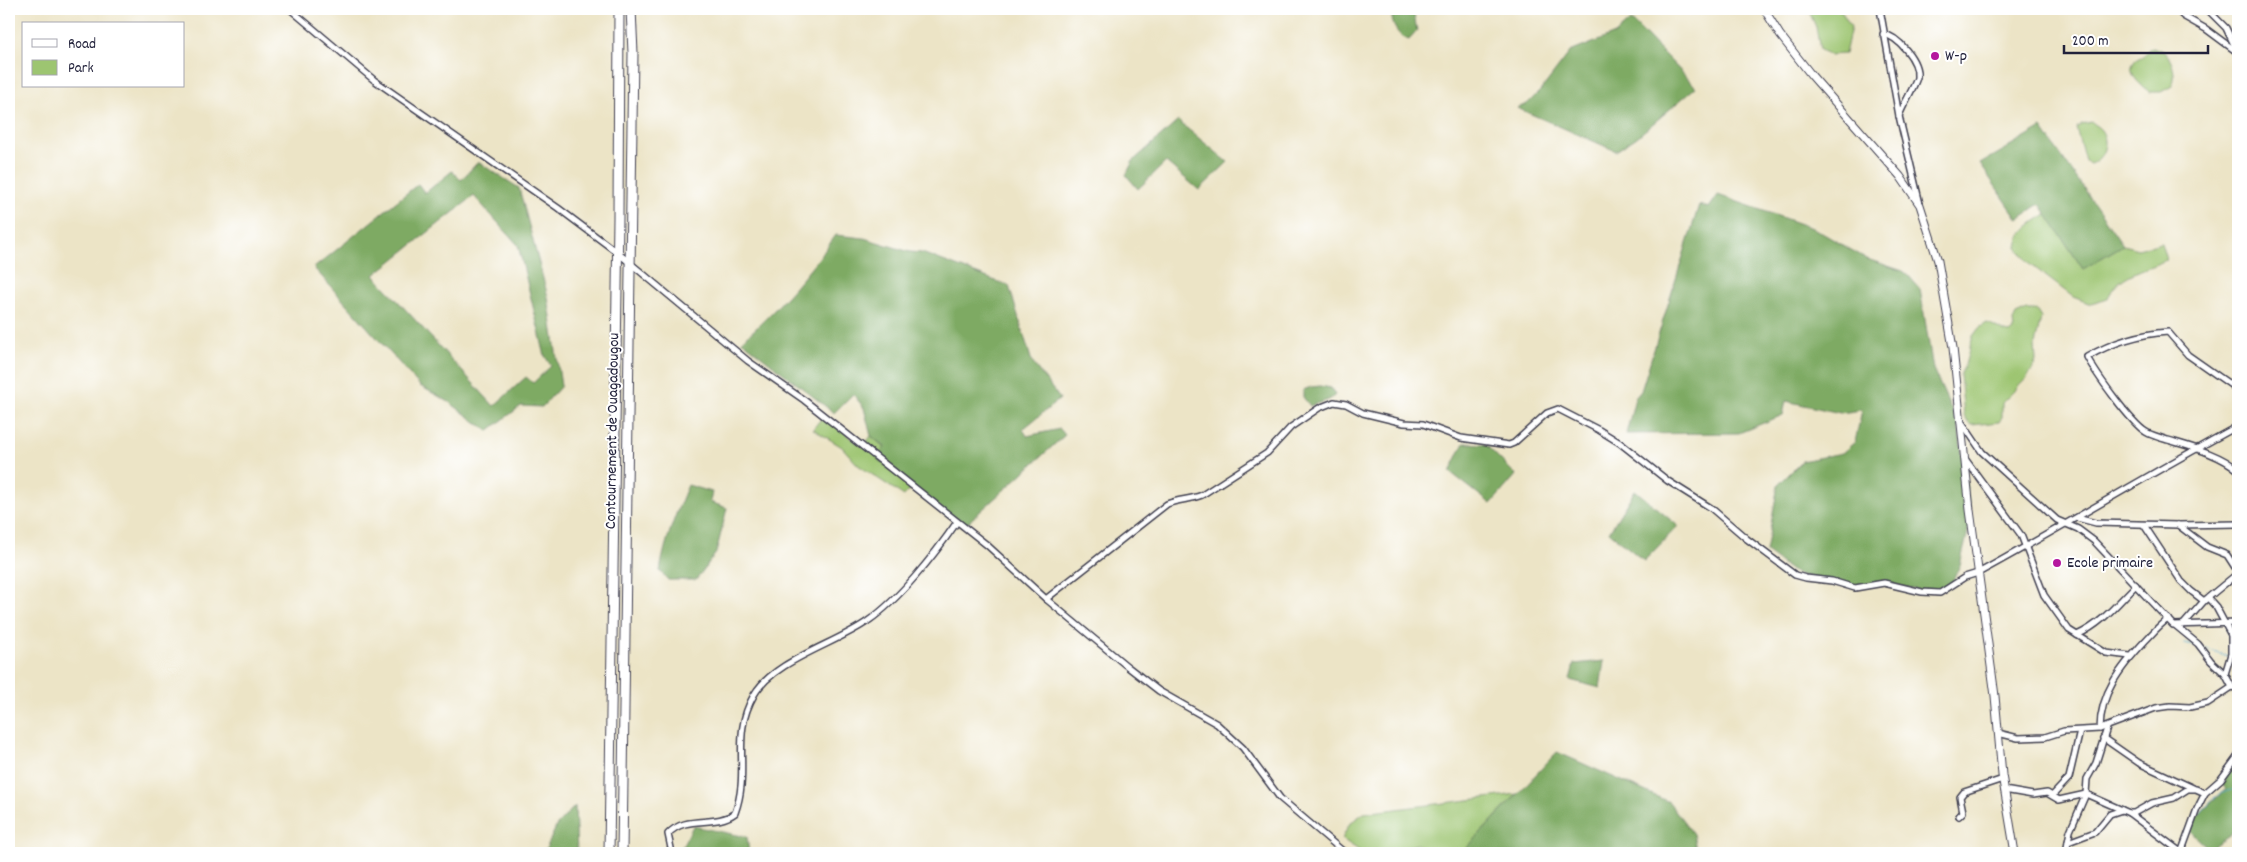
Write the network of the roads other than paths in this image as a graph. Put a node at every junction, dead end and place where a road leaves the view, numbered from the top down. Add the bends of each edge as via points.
1 (290, 9) edge
2 (619, 9) edge
3 (631, 9) edge
4 (1764, 9) edge
5 (1880, 9) edge
6 (2176, 9) edge
7 (2207, 9) edge
8 (1883, 34) junction
9 (2238, 53) edge
10 (1899, 116) junction
11 (1920, 205) junction
12 (618, 253) junction
13 (631, 264) junction
14 (2238, 390) edge
15 (1962, 424) junction
16 (2238, 426) edge
17 (2196, 449) junction
18 (1966, 460) junction
19 (2238, 470) edge
20 (2077, 518) junction
21 (957, 522) junction
22 (2067, 524) junction
23 (2144, 524) junction
24 (2238, 524) edge
25 (2178, 525) junction
26 (2027, 546) junction
27 (2238, 572) edge
28 (1978, 573) junction
29 (2136, 585) junction
30 (2206, 599) junction
31 (1046, 600) junction
32 (2168, 620) junction
33 (2224, 622) junction
34 (2238, 622) edge
35 (2176, 626) junction
36 (2183, 626) junction
37 (2077, 635) junction
38 (2231, 635) junction
39 (2130, 656) junction
40 (2225, 674) junction
41 (2232, 687) junction
42 (2238, 689) edge
43 (2107, 728) junction
44 (2100, 729) junction
45 (2080, 731) junction
46 (1998, 733) junction
47 (2103, 738) junction
48 (2238, 756) edge
49 (2003, 779) junction
50 (2193, 788) junction
51 (2004, 790) junction
52 (2206, 793) junction
53 (2086, 794) junction
54 (2053, 795) junction
55 (2122, 810) junction
56 (2129, 813) junction
57 (1958, 816) dead end
58 (2068, 842) junction
59 (609, 853) edge
60 (622, 853) edge
61 (672, 853) edge
62 (1345, 853) edge
63 (2015, 853) edge
64 (2066, 853) edge
65 (2182, 853) edge

1 - 12 street via 374,80
2 - 12 highway, Contournement de Ouagadougou
3 - 13 highway, Contournement de Ouagadougou
4 - 11 street via 1812,76 1900,176
5 - 8 street
6 - 9 street
7 - 9 street via 2226,28
8 - 10 street
8 - 10 street via 1899,41 1917,73
10 - 11 street
11 - 15 street via 1942,280
12 - 13 street
12 - 59 highway, Contournement de Ouagadougou
13 - 21 street via 748,361 804,400
13 - 60 highway, Contournement de Ouagadougou
14 - 17 street via 2188,355 2168,332 2123,339 2087,358 2122,409 2145,432
15 - 18 street
15 - 22 street via 1982,452 2057,520
16 - 17 street
17 - 19 street via 2230,463
17 - 20 street
18 - 26 street
18 - 28 street
20 - 22 street
20 - 23 street via 2096,523
21 - 31 street
21 - 61 street via 926,564 871,620 767,678 755,692 742,721 742,786 735,813 717,821 677,826 668,834
22 - 26 street
22 - 29 street via 2085,533
23 - 25 street
23 - 30 street via 2181,581
24 - 25 street
25 - 27 street via 2207,547 2227,555
26 - 28 street
26 - 37 street via 2044,595 2069,630
27 - 30 street
28 - 31 street via 1965,577 1940,593 1884,583 1855,588 1795,575 1711,508 1668,481 1620,444 1558,409 1547,413 1509,445 1461,438 1423,424 1363,413 1334,402 1291,426 1267,454 1202,495 1167,504
28 - 46 street
29 - 32 street
29 - 37 street via 2115,609
30 - 33 street via 2216,607
30 - 36 street
31 - 62 street via 1159,691 1217,724 1243,748 1280,798
32 - 35 street
32 - 39 street
33 - 34 street
33 - 36 street
33 - 38 street
34 - 38 street
35 - 36 street
35 - 40 street via 2198,644
37 - 39 street via 2108,654
38 - 40 street via 2231,654
39 - 44 street via 2117,673 2103,703
40 - 41 street
41 - 42 street
41 - 43 street via 2208,703 2156,708
43 - 44 street
43 - 47 street
44 - 45 street
45 - 46 street via 2018,738
45 - 54 street via 2069,778
46 - 49 street
47 - 50 street via 2154,771
47 - 53 street via 2096,763 2087,779
48 - 52 street
49 - 51 street
49 - 57 street via 1964,792 1960,797 1963,812
50 - 52 street
50 - 56 street
51 - 54 street
51 - 63 street
52 - 65 street
53 - 54 street via 2059,800
53 - 55 street
53 - 58 street
55 - 56 street
55 - 58 street via 2110,814 2095,832
56 - 65 street
58 - 64 street

